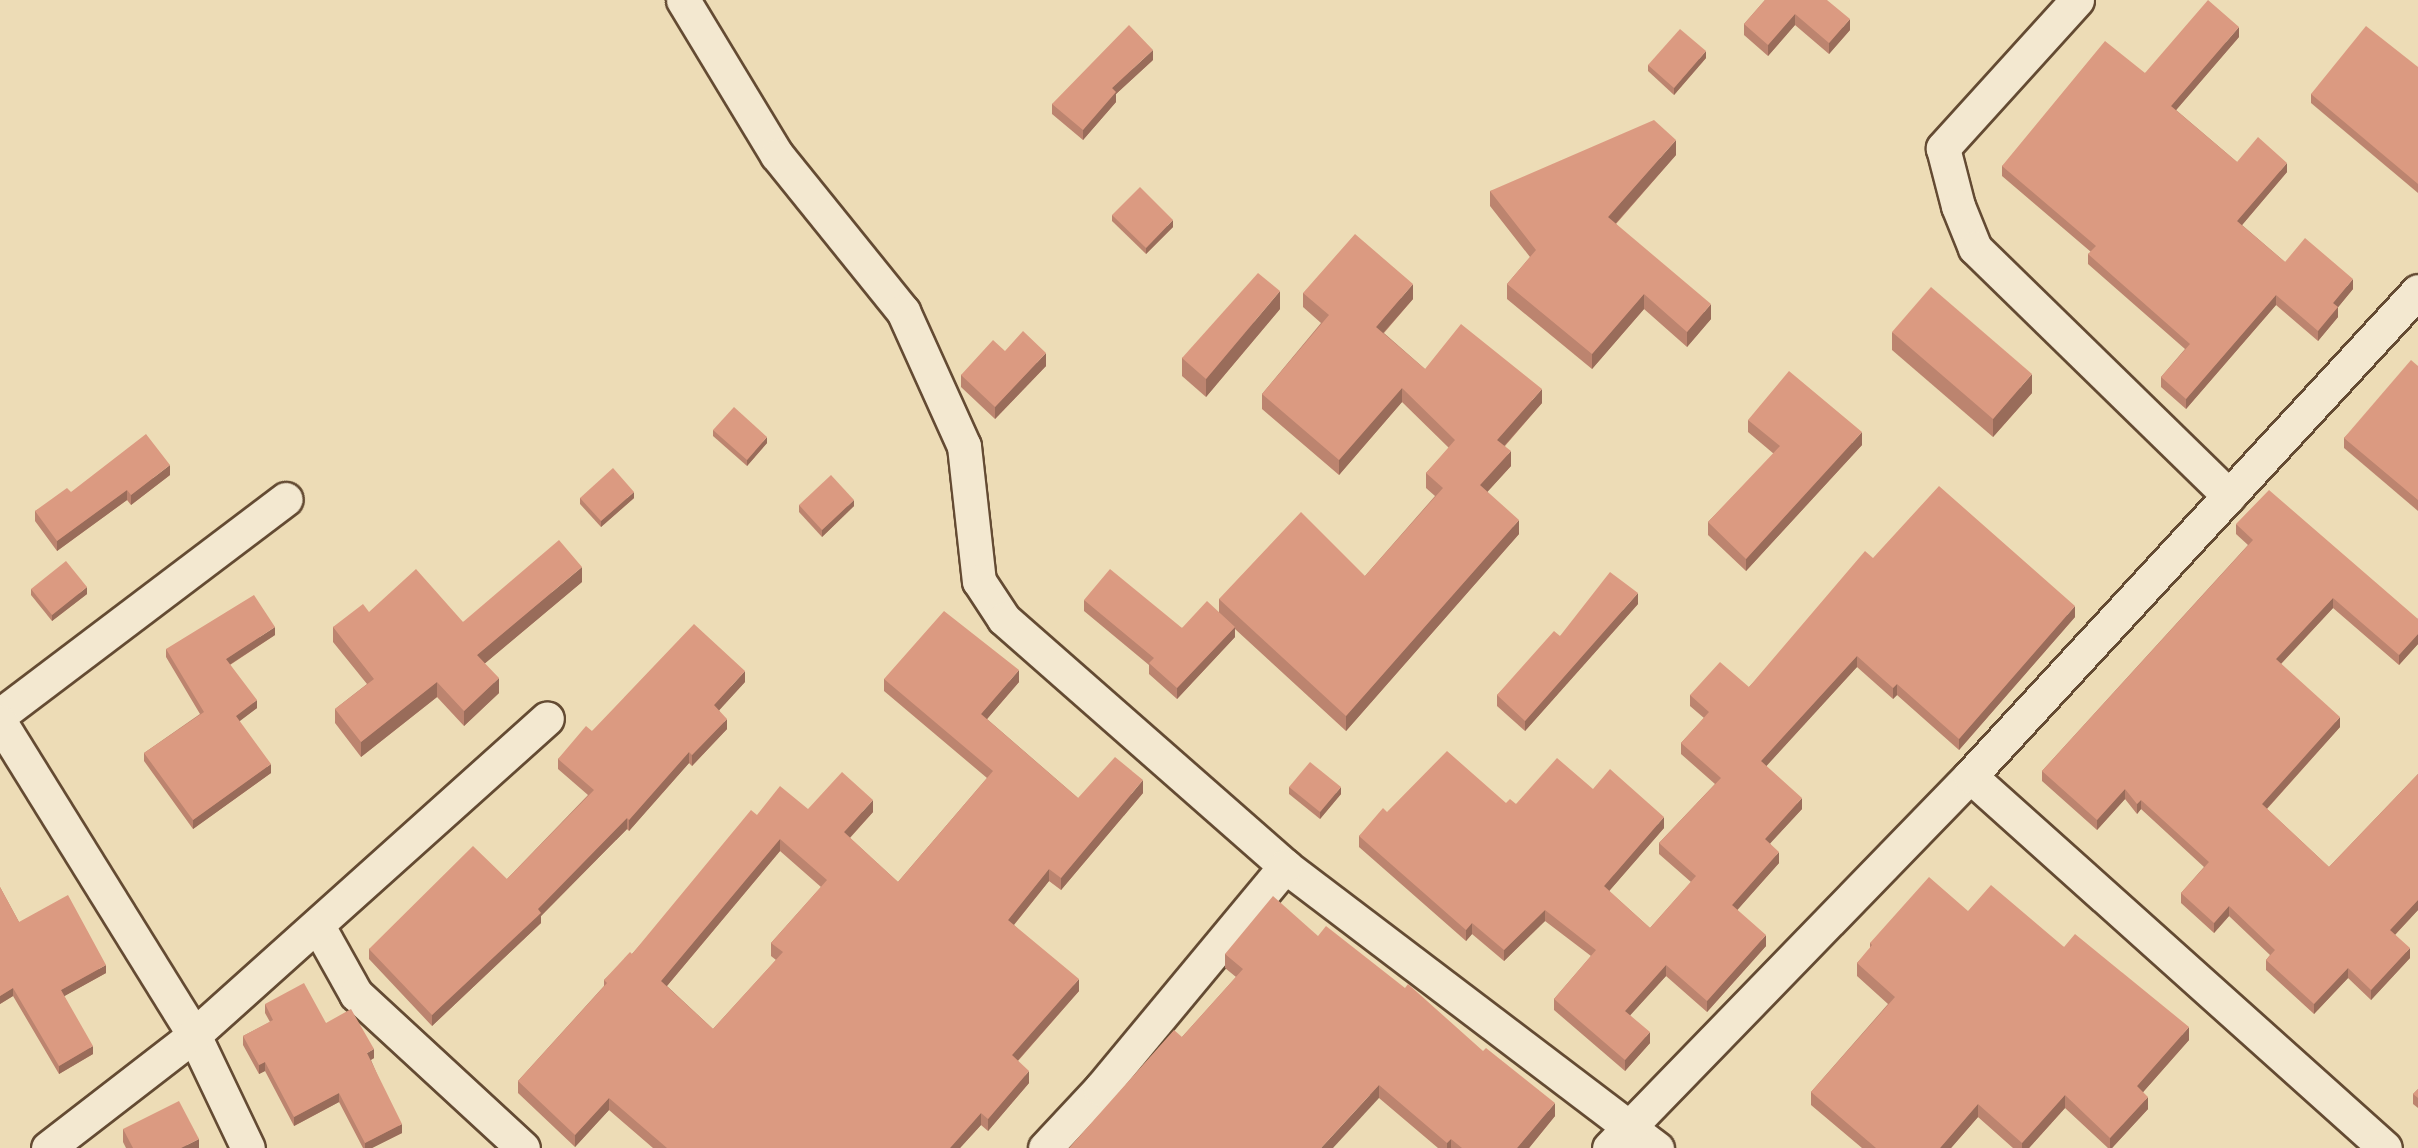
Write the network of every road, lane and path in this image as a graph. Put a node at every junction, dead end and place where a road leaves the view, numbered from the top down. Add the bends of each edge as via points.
1 (683, 0) edge
2 (2077, 0) edge
3 (2418, 291) edge
4 (2229, 496) junction
5 (286, 499) dead end
6 (0, 714) edge
7 (548, 718) dead end
8 (0, 722) edge
9 (1970, 776) junction
10 (1286, 866) junction
11 (318, 926) junction
12 (194, 1035) junction
13 (1619, 1137) edge
14 (48, 1148) edge
15 (248, 1148) edge
16 (523, 1148) edge
17 (1045, 1148) edge
18 (1657, 1148) edge
19 (2385, 1148) edge

1 - 10 street via 777,155 903,311 964,446 978,581 1004,619
2 - 4 street via 1943,148 1958,206 1976,248
3 - 4 street
4 - 9 street
5 - 6 street
7 - 11 street
8 - 12 street
9 - 13 street
9 - 19 street
10 - 13 street
10 - 17 street via 1101,1089
11 - 12 street
11 - 16 street via 356,994
12 - 14 street
12 - 15 street
13 - 18 street

